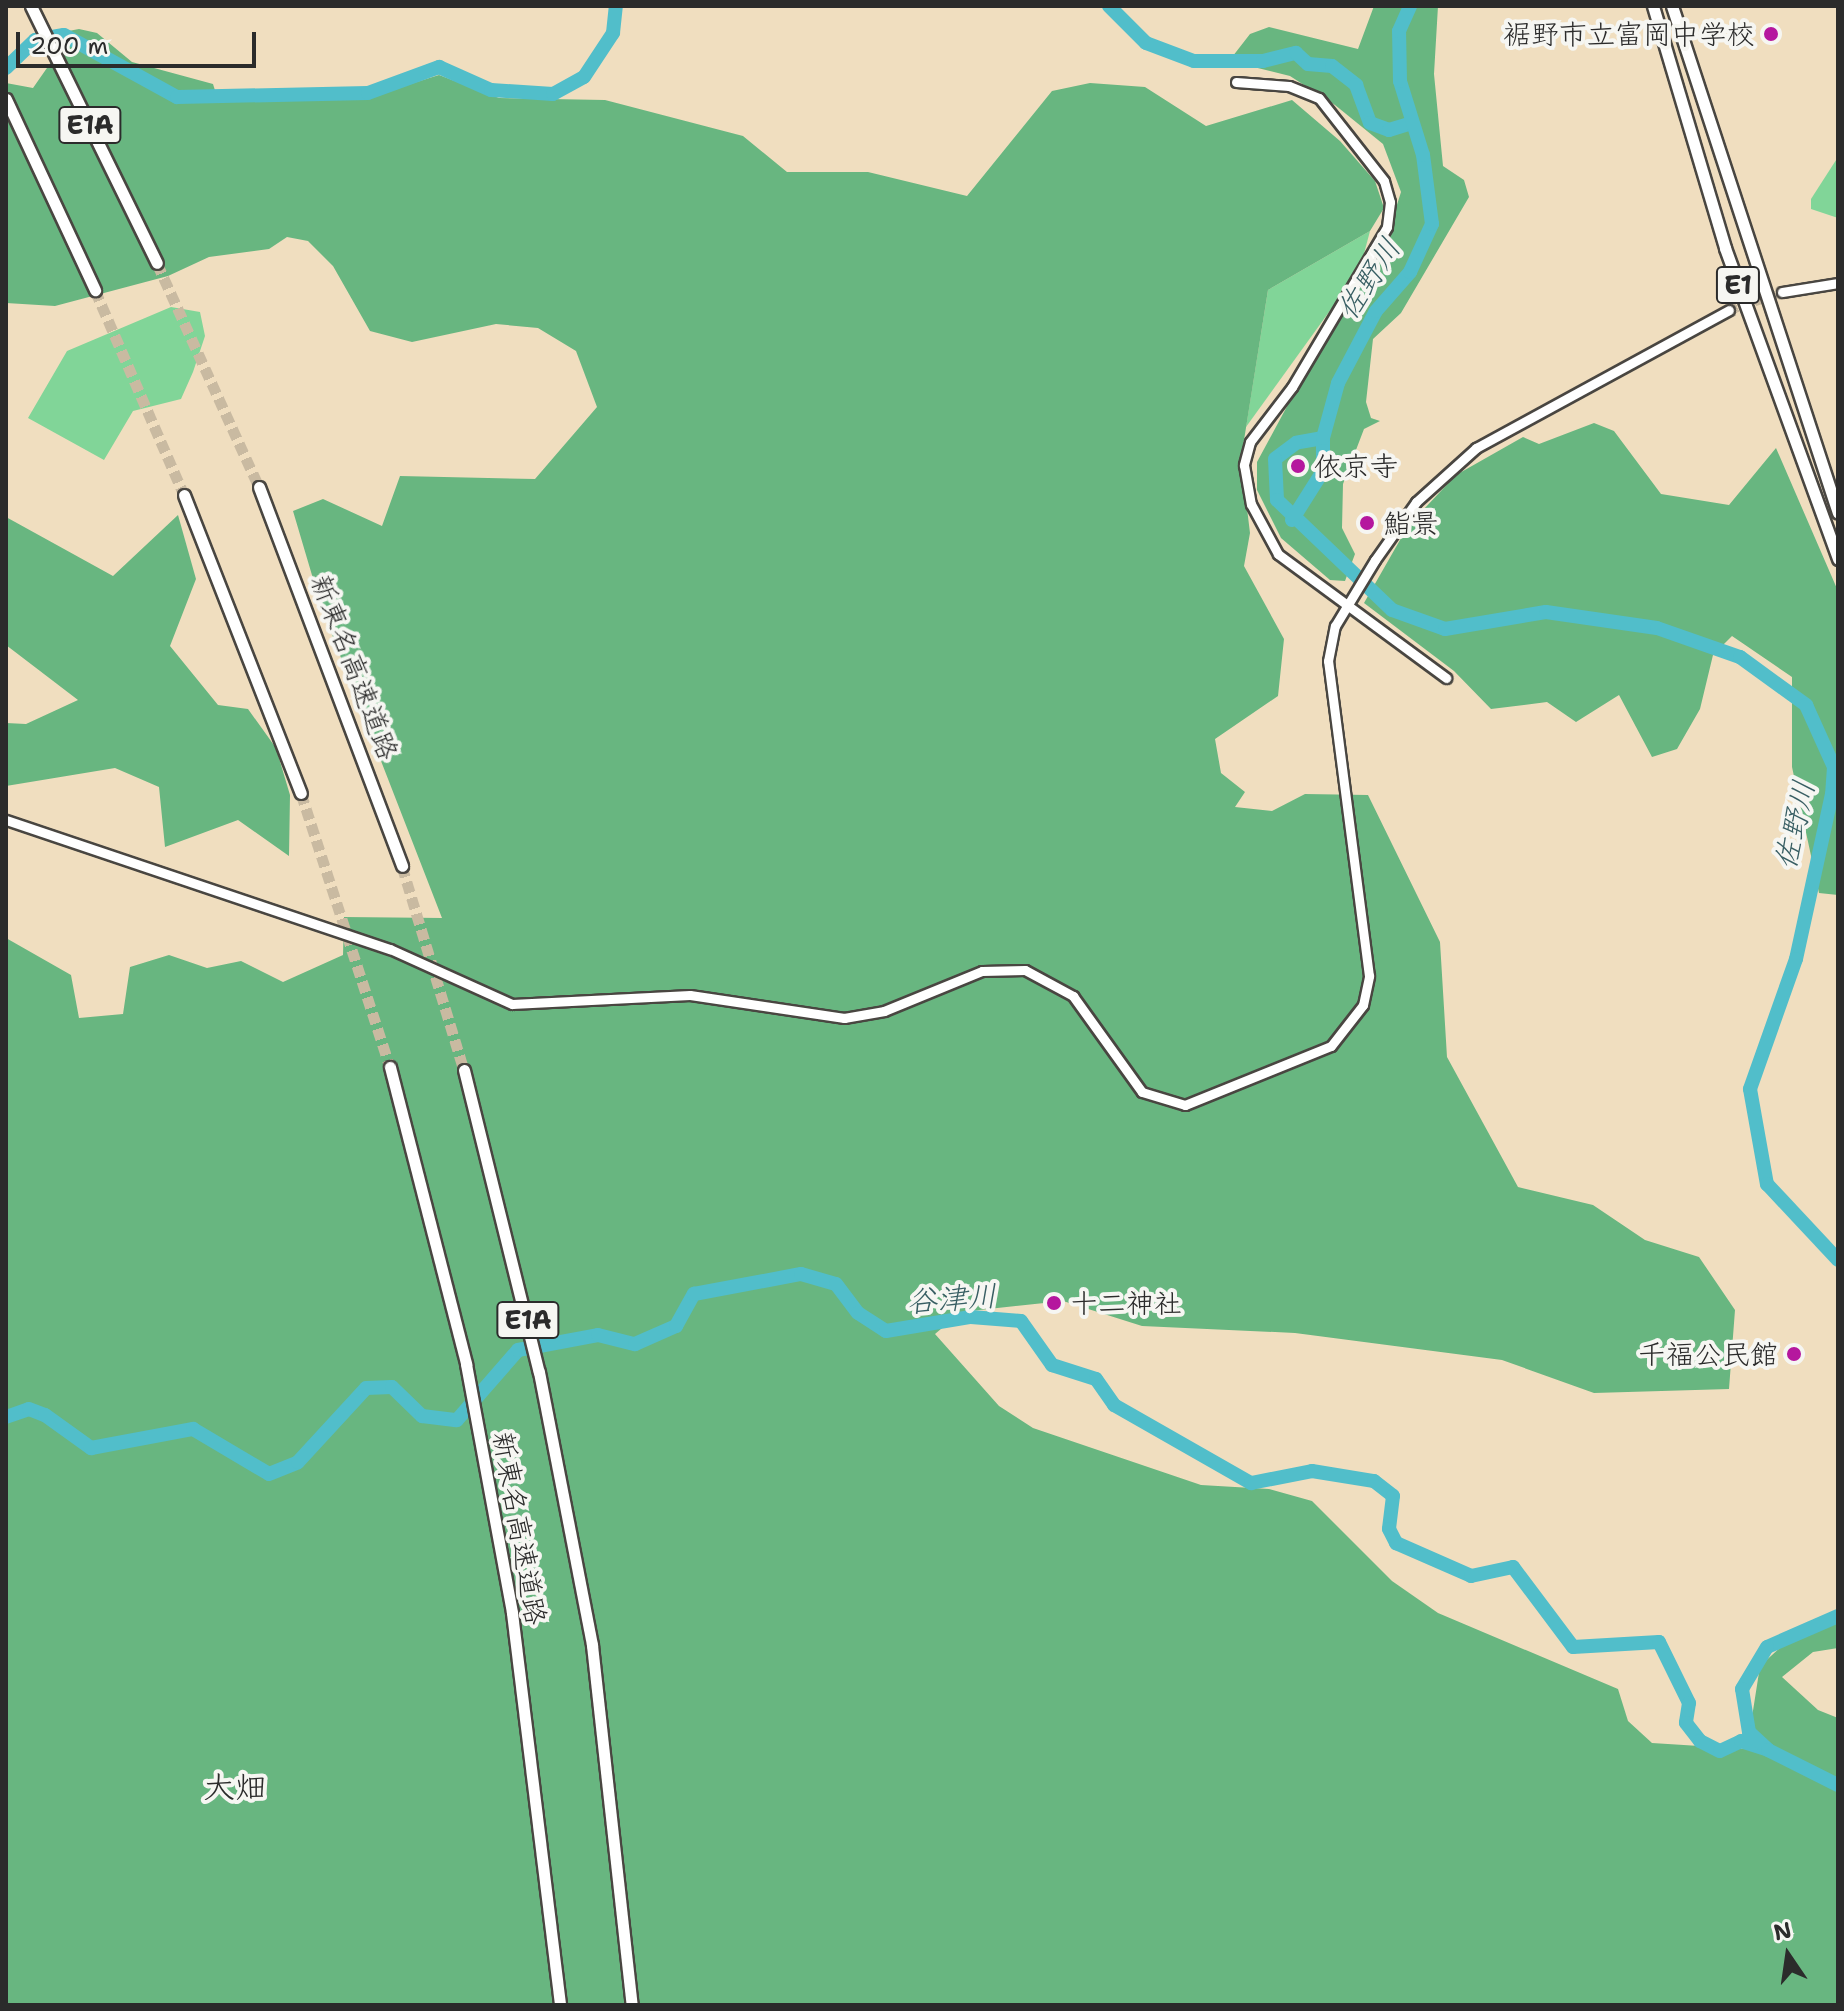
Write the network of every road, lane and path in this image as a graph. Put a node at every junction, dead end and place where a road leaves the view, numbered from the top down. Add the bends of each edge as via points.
1 (31, 6) edge
2 (1653, 6) edge
3 (1672, 6) edge
4 (1236, 82) dead end
5 (6, 99) edge
6 (157, 263) tunnel mouth
7 (1838, 283) edge
8 (95, 290) tunnel mouth
9 (1782, 292) tunnel mouth
10 (1729, 310) tunnel mouth
11 (259, 487) tunnel mouth
12 (184, 495) tunnel mouth
13 (1838, 513) edge
14 (1838, 559) edge
15 (1347, 605) junction
16 (1446, 678) dead end
17 (301, 793) tunnel mouth
18 (6, 820) edge
19 (402, 866) tunnel mouth
20 (390, 1067) tunnel mouth
21 (464, 1070) tunnel mouth
22 (560, 2005) edge
23 (632, 2005) edge

1 - 6 highway, E1A
2 - 14 highway, E1 via 1735,276
3 - 13 highway, E1
4 - 15 street via 1289,86 1319,98 1384,181 1390,202 1387,227 1292,387 1250,442 1244,465 1269,544
5 - 8 highway, E1A
7 - 9 street
10 - 15 street via 1476,448 1416,502
11 - 19 highway, 新東名高速道路
12 - 17 highway
15 - 16 street
15 - 18 street via 1328,661 1369,976 1354,1025 1317,1054 1185,1105 1142,1092 1073,996 1025,970 982,971 884,1011 844,1018 690,995 512,1004 390,949
20 - 22 highway, 新東名高速道路 / E1A via 466,1364 512,1613
21 - 23 highway, 新東名高速道路 / E1A via 517,1270 578,1572 614,1807

